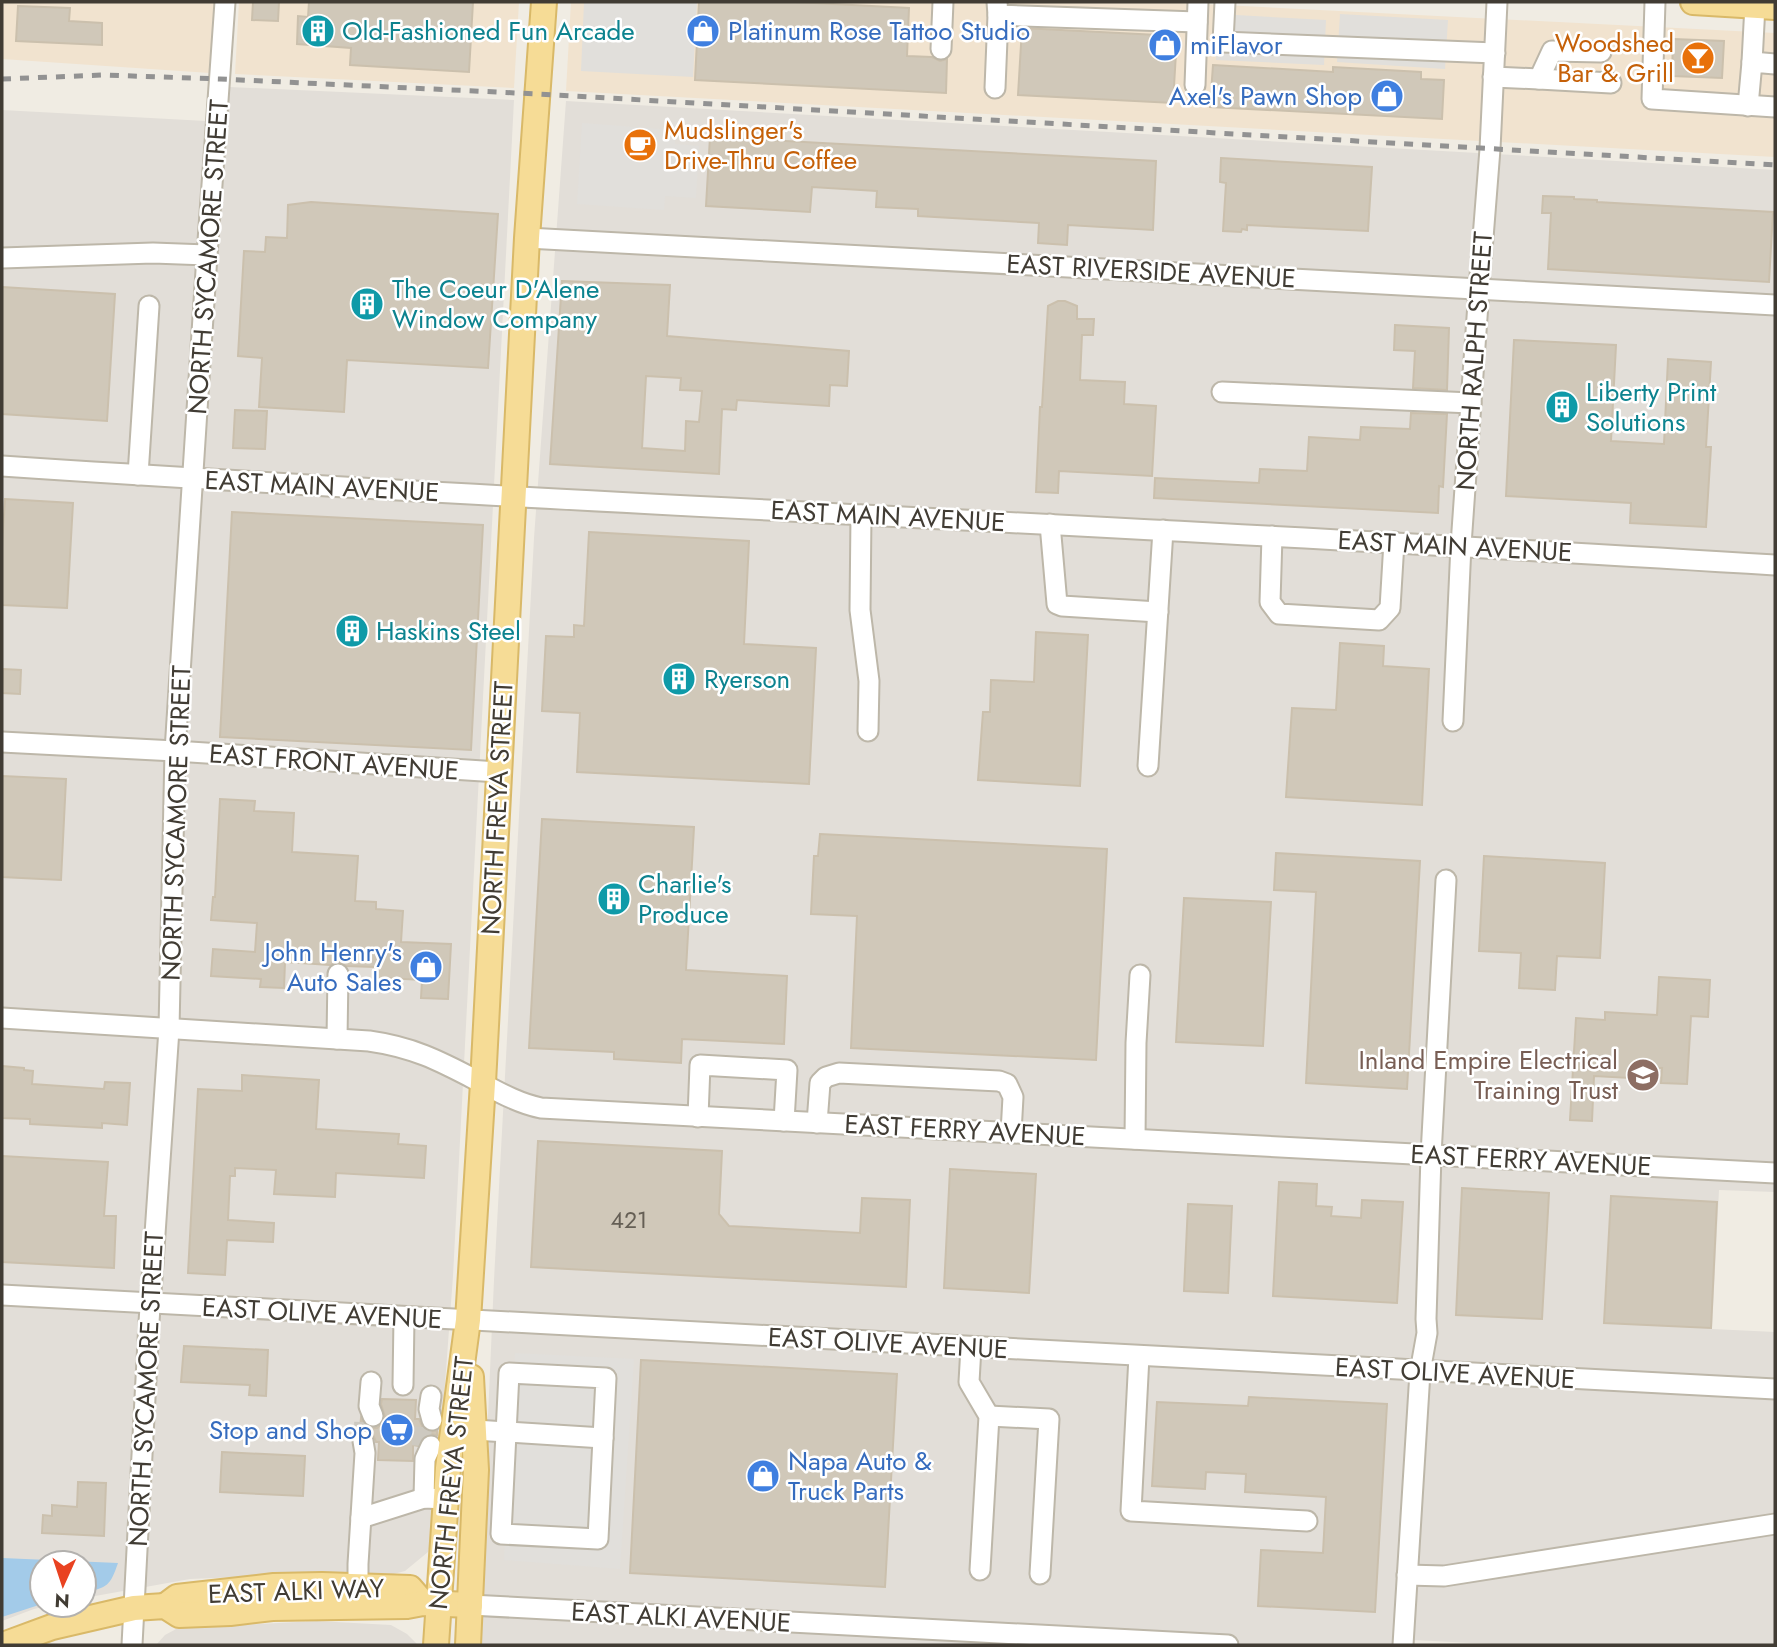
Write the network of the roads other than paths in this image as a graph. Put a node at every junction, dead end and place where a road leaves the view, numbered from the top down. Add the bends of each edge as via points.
1 (225, 2) edge
2 (544, 2) edge
3 (943, 2) edge
4 (1198, 2) edge
5 (1225, 2) edge
6 (1497, 2) edge
7 (1656, 2) edge
8 (1693, 2) edge
9 (1765, 6) edge
10 (998, 8) edge
11 (1197, 22) junction
12 (941, 48) dead end
13 (1601, 52) dead end
14 (1495, 53) junction
15 (1752, 62) junction
16 (1775, 64) edge
17 (1493, 77) junction
18 (1539, 79) junction
19 (1611, 83) dead end
20 (1195, 85) dead end
21 (995, 88) dead end
22 (1748, 106) junction
23 (1775, 107) edge
24 (527, 238) junction
25 (207, 255) junction
26 (2, 258) edge
27 (1479, 289) junction
28 (1775, 305) edge
29 (149, 306) dead end
30 (1222, 392) dead end
31 (1471, 403) junction
32 (2, 466) edge
33 (138, 475) junction
34 (193, 479) junction
35 (514, 497) junction
36 (861, 515) junction
37 (1050, 524) junction
38 (1163, 530) junction
39 (1272, 536) junction
40 (1394, 541) junction
41 (1461, 545) junction
42 (1775, 565) edge
43 (1158, 612) junction
44 (1453, 721) dead end
45 (868, 731) dead end
46 (2, 742) edge
47 (175, 751) junction
48 (1148, 766) dead end
49 (498, 772) junction
50 (1446, 880) dead end
51 (338, 974) dead end
52 (1140, 975) dead end
53 (2, 1018) edge
54 (169, 1029) junction
55 (337, 1040) junction
56 (483, 1083) junction
57 (698, 1116) junction
58 (784, 1121) junction
59 (817, 1123) junction
60 (1011, 1133) junction
61 (1135, 1139) junction
62 (1431, 1155) junction
63 (1775, 1173) edge
64 (2, 1295) edge
65 (150, 1303) junction
66 (404, 1317) junction
67 (468, 1320) junction
68 (971, 1347) junction
69 (1139, 1356) junction
70 (1420, 1371) junction
71 (371, 1382) dead end
72 (403, 1385) dead end
73 (1775, 1389) edge
74 (368, 1412) tunnel mouth
75 (989, 1416) junction
76 (475, 1430) junction
77 (506, 1432) junction
78 (603, 1438) junction
79 (366, 1445) tunnel mouth
80 (426, 1450) tunnel mouth
81 (435, 1498) junction
82 (361, 1518) junction
83 (1307, 1521) dead end
84 (1775, 1524) edge
85 (980, 1570) dead end
86 (1040, 1574) dead end
87 (1407, 1575) junction
88 (358, 1586) junction
89 (431, 1603) junction
90 (470, 1605) junction
91 (166, 1606) junction
92 (134, 1608) junction
93 (1085, 1642) edge
94 (3, 1645) edge
95 (132, 1645) edge
96 (436, 1645) edge
97 (468, 1645) edge
98 (1228, 1645) edge
99 (1403, 1645) edge

1 - 25 street, NORTH SYCAMORE STREET
2 - 24 main road, NORTH FREYA STREET
3 - 12 street
4 - 11 street
5 - 14 street via 1223,42
6 - 14 street, NORTH RALPH STREET
7 - 22 street via 1652,99
8 - 9 main road
9 - 15 street
10 - 11 street
10 - 21 street
11 - 20 street
13 - 18 street via 1552,51
14 - 17 street, NORTH RALPH STREET
15 - 16 street
15 - 22 street
17 - 18 street
17 - 27 street, NORTH RALPH STREET
18 - 19 street
22 - 23 street
24 - 27 street, EAST RIVERSIDE AVENUE
24 - 35 main road, NORTH FREYA STREET
25 - 26 street
25 - 34 street, NORTH SYCAMORE STREET
27 - 28 street, EAST RIVERSIDE AVENUE
27 - 31 street, NORTH RALPH STREET
29 - 33 street
30 - 31 street
31 - 41 street, NORTH RALPH STREET
32 - 33 street, EAST MAIN AVENUE
33 - 34 street, EAST MAIN AVENUE
34 - 35 street, EAST MAIN AVENUE
34 - 47 street, NORTH SYCAMORE STREET
35 - 36 street, EAST MAIN AVENUE
35 - 49 main road, NORTH FREYA STREET
36 - 37 street, EAST MAIN AVENUE
36 - 45 street via 860,610 869,681
37 - 38 street, EAST MAIN AVENUE
37 - 43 street via 1057,604
38 - 39 street, EAST MAIN AVENUE
38 - 43 street
39 - 40 street, EAST MAIN AVENUE
39 - 40 street via 1270,603 1279,614 1379,620 1390,608
40 - 41 street, EAST MAIN AVENUE
41 - 42 street, EAST MAIN AVENUE
41 - 44 street, NORTH RALPH STREET
43 - 48 street
46 - 47 street, EAST FRONT AVENUE
47 - 49 street, EAST FRONT AVENUE
47 - 54 street, NORTH SYCAMORE STREET
49 - 56 main road, NORTH FREYA STREET
50 - 62 street
51 - 55 street
52 - 61 street
53 - 54 street, EAST FERRY AVENUE
54 - 55 street, EAST FERRY AVENUE
54 - 65 street, NORTH SYCAMORE STREET
55 - 56 street, EAST FERRY AVENUE via 412,1049
56 - 57 street, EAST FERRY AVENUE via 522,1104 541,1108
56 - 67 main road, NORTH FREYA STREET
57 - 58 street, EAST FERRY AVENUE
57 - 58 street via 701,1065 787,1070
58 - 59 street, EAST FERRY AVENUE
59 - 60 street, EAST FERRY AVENUE
59 - 60 street via 821,1083 839,1073 999,1081 1007,1084 1013,1097
60 - 61 street, EAST FERRY AVENUE
61 - 62 street, EAST FERRY AVENUE
62 - 63 street, EAST FERRY AVENUE
62 - 70 street via 1427,1333
64 - 65 street, EAST OLIVE AVENUE
65 - 66 street, EAST OLIVE AVENUE
65 - 92 street, NORTH SYCAMORE STREET
66 - 67 street, EAST OLIVE AVENUE
66 - 72 street
67 - 68 street, EAST OLIVE AVENUE
67 - 76 main road, NORTH FREYA STREET
67 - 81 main road, NORTH FREYA STREET via 448,1468
68 - 69 street, EAST OLIVE AVENUE
68 - 75 street via 969,1382
69 - 70 street, EAST OLIVE AVENUE
69 - 83 street via 1131,1511
70 - 73 street, EAST OLIVE AVENUE
70 - 87 street
71 - 74 street
75 - 85 street
75 - 86 street via 1049,1419
76 - 77 street
76 - 90 main road, NORTH FREYA STREET
77 - 78 street
77 - 78 street via 509,1373 606,1378
77 - 78 street via 501,1534 598,1539
79 - 82 street
80 - 81 street
81 - 82 street
81 - 89 main road, NORTH FREYA STREET
82 - 88 street
84 - 87 street via 1444,1576
87 - 99 street
88 - 89 main road, EAST ALKI WAY via 410,1588
88 - 91 main road, EAST ALKI WAY via 274,1586 177,1597
89 - 90 main road, EAST ALKI WAY
89 - 91 main road, EAST ALKI WAY via 179,1615
89 - 96 main road, NORTH FREYA STREET
90 - 93 street, EAST ALKI AVENUE
90 - 97 main road, NORTH FREYA STREET
91 - 92 main road, EAST ALKI WAY
92 - 94 main road, EAST ALKI WAY via 52,1627
92 - 95 street, NORTH SYCAMORE STREET
93 - 98 street, EAST ALKI AVENUE

